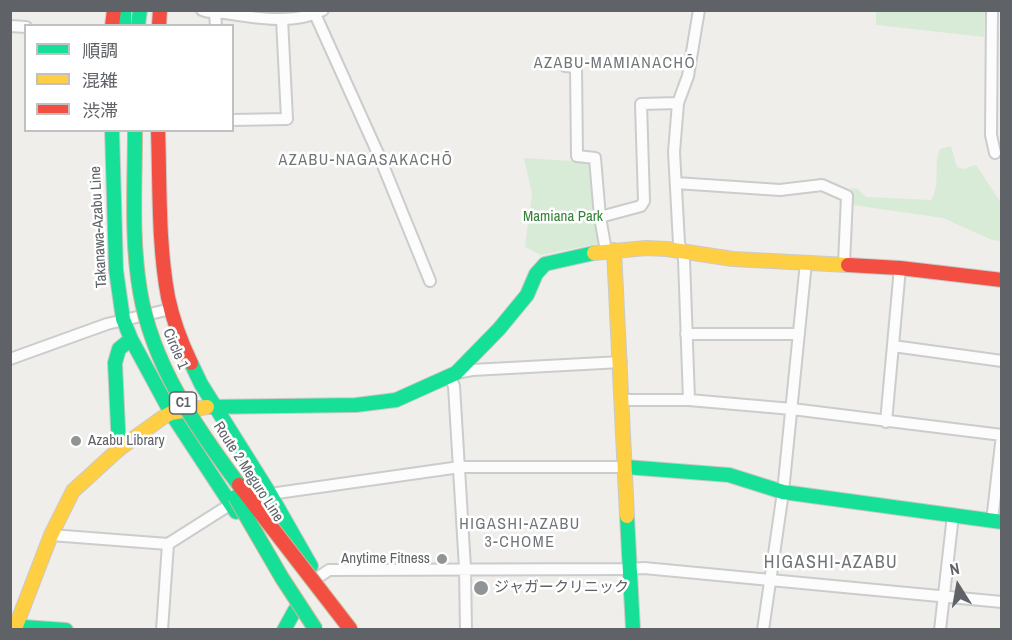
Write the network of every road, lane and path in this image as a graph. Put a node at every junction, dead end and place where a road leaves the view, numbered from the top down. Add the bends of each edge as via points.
1 (202, 10) edge
2 (699, 10) edge
3 (992, 10) edge
4 (319, 12) edge
5 (215, 13) junction
6 (282, 19) junction
7 (216, 24) edge
8 (565, 66) dead end
9 (678, 103) junction
10 (234, 120) edge
11 (112, 132) edge
12 (125, 132) edge
13 (135, 132) edge
14 (141, 132) edge
15 (158, 132) edge
16 (995, 153) dead end
17 (676, 183) junction
18 (600, 217) junction
19 (610, 250) junction
20 (681, 252) junction
21 (806, 262) junction
22 (844, 264) junction
23 (900, 268) junction
24 (430, 280) dead end
25 (1002, 280) edge
26 (140, 293) junction
27 (171, 309) junction
28 (123, 319) junction
29 (154, 322) junction
30 (686, 333) junction
31 (799, 334) junction
32 (130, 339) junction
33 (893, 346) junction
34 (10, 359) edge
35 (1002, 361) edge
36 (621, 362) junction
37 (453, 375) junction
38 (173, 386) junction
39 (623, 400) junction
40 (689, 400) junction
41 (214, 406) junction
42 (792, 409) junction
43 (171, 412) junction
44 (886, 422) junction
45 (1002, 435) edge
46 (119, 449) junction
47 (460, 467) junction
48 (626, 467) junction
49 (783, 492) junction
50 (270, 494) junction
51 (231, 504) junction
52 (953, 515) junction
53 (997, 521) edge
54 (51, 535) junction
55 (168, 544) junction
56 (465, 568) junction
57 (630, 569) junction
58 (317, 578) junction
59 (770, 578) junction
60 (943, 596) junction
61 (1002, 602) edge
62 (295, 610) junction
63 (321, 625) edge
64 (13, 627) edge
65 (66, 630) edge
66 (162, 630) edge
67 (284, 630) edge
68 (309, 630) edge
69 (350, 630) edge
70 (359, 630) edge
71 (466, 630) edge
72 (633, 630) edge
73 (763, 630) edge
74 (940, 630) edge

1 - 5 street
2 - 9 street via 688,76
3 - 16 street via 991,135
4 - 6 street via 311,17
4 - 24 street
5 - 6 street
5 - 7 street
6 - 10 street via 287,119
8 - 18 street via 576,67 577,156 595,158
9 - 17 street
9 - 18 street via 641,104 645,201 641,206
11 - 28 main road, Takanawa-Azabu Line via 116,270
12 - 26 main road, bridge via 131,255
13 - 26 main road, Circle 1 / C1, bridge
14 - 29 main road, Circle 1 / C1 via 144,270
15 - 27 main road via 161,230
17 - 20 street
17 - 22 street via 780,190 822,185 847,196
18 - 19 street
19 - 20 main road
19 - 36 main road
19 - 37 main road via 544,264 527,295 506,321
20 - 21 main road
20 - 30 street
21 - 22 main road
21 - 31 street
22 - 23 main road
23 - 25 main road
23 - 33 street
26 - 38 main road, Circle 1 / C1, bridge via 147,324
27 - 28 street
27 - 41 main road via 179,337
28 - 32 main road, Takanawa-Azabu Line
28 - 34 street
29 - 63 main road, Route 2 Meguro Line, bridge via 166,359 196,420
29 - 70 main road, Circle 1 / C1 via 180,382 224,452
30 - 31 street
30 - 40 street
31 - 42 street
32 - 43 main road, Takanawa-Azabu Line
32 - 46 main road via 119,349 115,363
33 - 35 street
33 - 44 street
36 - 37 street via 472,370
36 - 39 main road
37 - 41 main road via 396,400 356,405
37 - 47 street
38 - 63 main road, Route 2 Meguro Line, bridge via 276,568
38 - 69 main road, Circle 1 / C1, bridge via 195,423
39 - 40 street
39 - 48 main road
40 - 42 street
41 - 43 main road
41 - 50 main road
42 - 44 street
42 - 49 street
43 - 46 main road
43 - 51 main road, Takanawa-Azabu Line
44 - 45 street
45 - 53 street
46 - 54 main road via 73,491
47 - 48 street
47 - 50 street
47 - 56 street
48 - 49 main road via 729,475
48 - 57 main road
49 - 52 main road
49 - 59 street
50 - 58 main road
51 - 55 street
51 - 62 main road, Takanawa-Azabu Line
52 - 53 main road
52 - 60 street
54 - 55 street
54 - 64 main road
55 - 66 street
56 - 57 street
56 - 58 street via 329,570
56 - 71 street
57 - 59 street
57 - 72 main road
58 - 69 main road
59 - 60 street
59 - 73 street
60 - 61 street
60 - 74 street
62 - 67 main road
62 - 68 main road, Takanawa-Azabu Line
64 - 65 main road

